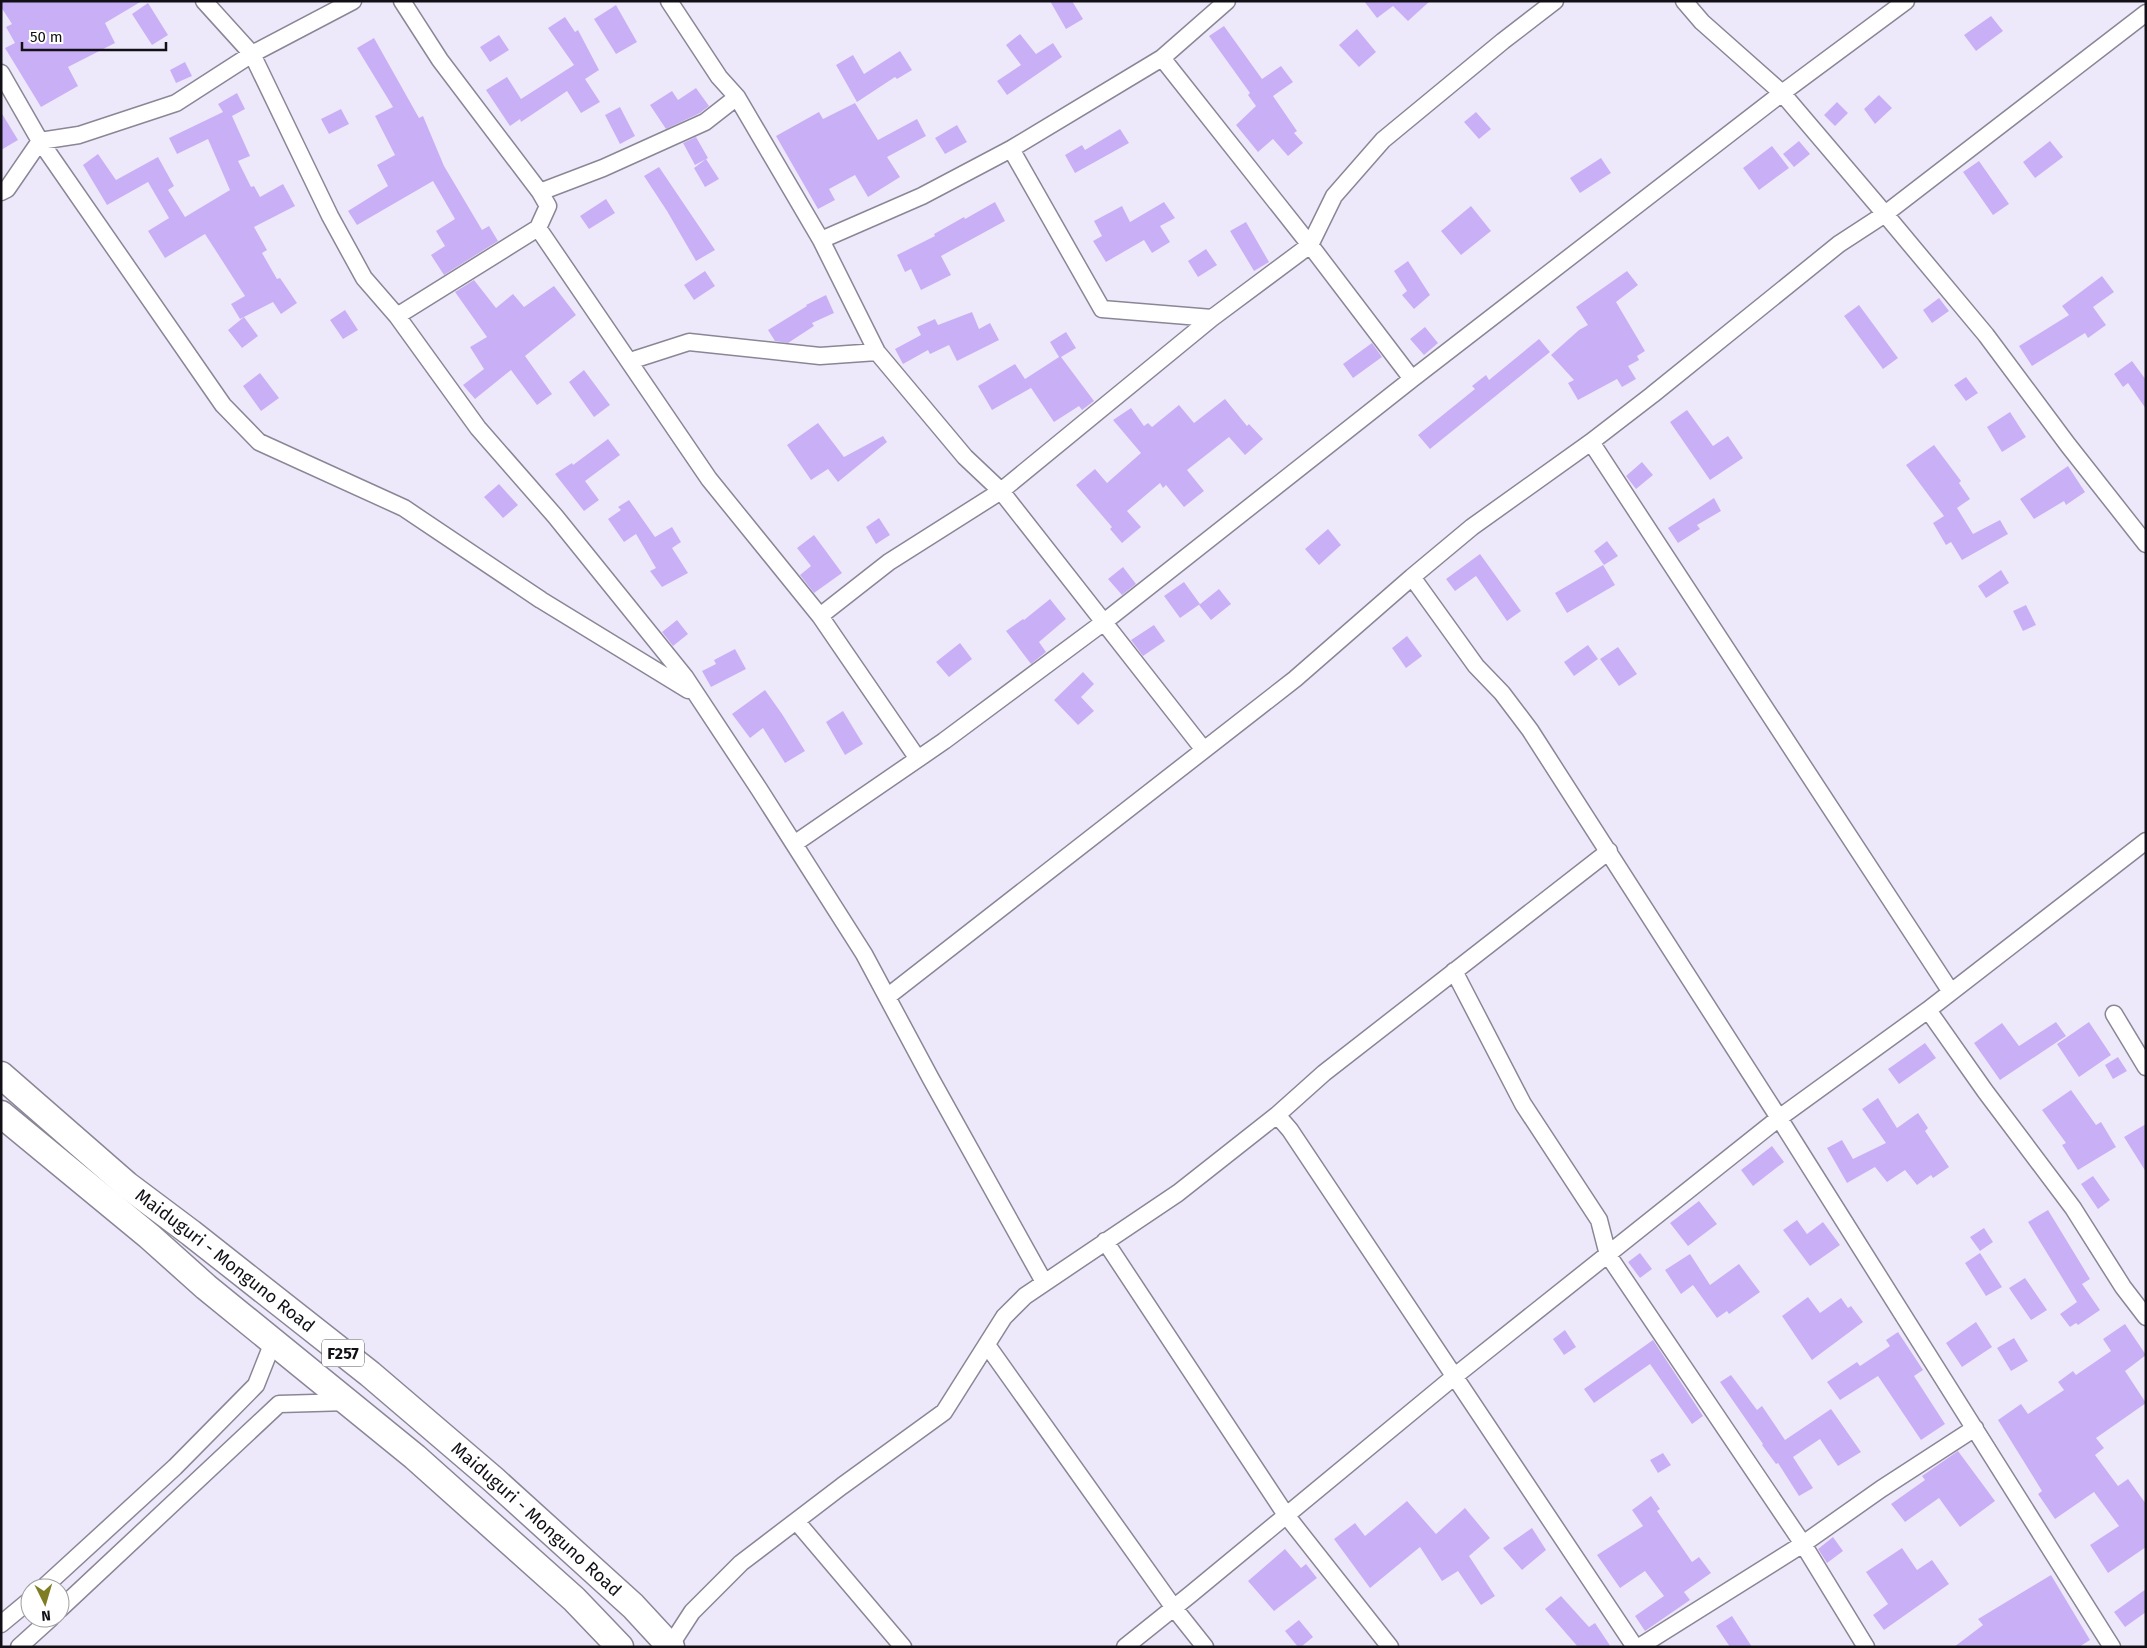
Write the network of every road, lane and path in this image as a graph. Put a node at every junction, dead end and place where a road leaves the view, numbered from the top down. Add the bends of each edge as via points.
1 (204, 1) edge
2 (353, 1) edge
3 (402, 1) edge
4 (670, 1) edge
5 (1227, 1) edge
6 (1555, 1) edge
7 (1684, 1) edge
8 (1906, 1) edge
9 (2146, 14) edge
10 (252, 54) junction
11 (1162, 58) junction
12 (1, 73) edge
13 (1782, 93) junction
14 (737, 97) junction
15 (40, 141) junction
16 (1011, 149) junction
17 (1, 192) edge
18 (540, 192) junction
19 (1886, 214) junction
20 (538, 228) junction
21 (821, 240) junction
22 (1310, 245) junction
23 (397, 316) junction
24 (1212, 318) junction
25 (877, 352) junction
26 (630, 361) junction
27 (1412, 379) junction
28 (1591, 442) junction
29 (1001, 491) junction
30 (2146, 544) edge
31 (1412, 577) junction
32 (820, 616) junction
33 (1104, 622) junction
34 (698, 696) junction
35 (1204, 750) junction
36 (918, 759) junction
37 (2146, 842) edge
38 (794, 844) junction
39 (1609, 851) junction
40 (1454, 971) junction
41 (1951, 992) junction
42 (887, 997) junction
43 (1928, 1010) junction
44 (2114, 1014) dead end
45 (2146, 1067) edge
46 (1, 1075) edge
47 (1, 1114) edge
48 (1277, 1115) junction
49 (1779, 1118) junction
50 (1105, 1241) junction
51 (1608, 1255) junction
52 (1044, 1282) junction
53 (2146, 1317) edge
54 (273, 1342) junction
55 (987, 1345) junction
56 (1454, 1376) junction
57 (348, 1402) junction
58 (1975, 1428) junction
59 (1286, 1515) junction
60 (797, 1522) junction
61 (1803, 1544) junction
62 (54, 1578) edge
63 (70, 1600) edge
64 (20, 1608) edge
65 (1174, 1608) junction
66 (1, 1624) edge
67 (40, 1628) edge
68 (19, 1647) edge
69 (620, 1647) edge
70 (671, 1647) edge
71 (903, 1647) edge
72 (1125, 1647) edge
73 (1205, 1647) edge
74 (1390, 1647) edge
75 (1635, 1647) edge
76 (1639, 1647) edge
77 (1866, 1647) edge
78 (2112, 1647) edge

1 - 10 street
2 - 10 street
3 - 18 street via 440,60
4 - 14 street via 719,77
5 - 11 street
6 - 22 street via 1383,140 1334,196
7 - 13 street via 1702,22
8 - 13 street
9 - 19 street
10 - 15 street via 176,103 79,134
10 - 23 street via 330,216 364,278
11 - 16 street
11 - 22 street
12 - 15 street
13 - 19 street
13 - 27 street
14 - 18 street via 705,122 604,168
14 - 21 street
15 - 17 street via 7,189
15 - 34 street via 223,405 260,442 404,508 541,600
16 - 21 street via 922,196
16 - 24 street via 1102,309
18 - 20 street via 548,206
19 - 28 street via 1839,244
19 - 30 street via 1986,335
20 - 23 street
20 - 26 street
21 - 25 street
22 - 24 street
22 - 27 street
23 - 34 street via 478,428 555,516
24 - 29 street
25 - 26 street via 820,356 689,342
25 - 29 street via 965,457
26 - 32 street via 709,480
27 - 33 street
28 - 31 street via 1472,527
28 - 41 street
29 - 32 street via 889,562
29 - 33 street
31 - 35 street via 1295,679
31 - 39 street via 1476,666 1530,730
32 - 36 street
33 - 35 street
33 - 36 street
34 - 38 street
35 - 42 street
36 - 38 street
37 - 41 street
38 - 42 street via 864,954
39 - 40 street
39 - 49 street
40 - 48 street via 1324,1073
40 - 51 street via 1523,1104 1599,1220
41 - 43 street
42 - 52 street
43 - 49 street
43 - 53 street via 2073,1208
44 - 45 street
46 - 70 main road, Maiduguri - Monguno Road / F257 via 127,1185 370,1374 494,1480 633,1606
47 - 54 main road, Maiduguri - Monguno Road / F257
48 - 50 street via 1178,1193
48 - 56 street
49 - 51 street
49 - 58 street
50 - 52 street
50 - 59 street
51 - 56 street
51 - 61 street
52 - 55 street via 1004,1318
54 - 57 main road, Maiduguri - Monguno Road / F257
54 - 62 street via 256,1385 175,1467
55 - 60 street via 944,1412
55 - 65 street
56 - 59 street
56 - 75 street
57 - 63 street via 279,1404
57 - 69 main road, Maiduguri - Monguno Road / F257 via 507,1538 574,1599
58 - 61 street
58 - 78 street
59 - 65 street
59 - 74 street
60 - 70 street via 734,1570 692,1612
60 - 71 street
61 - 76 street
61 - 77 street
64 - 66 street
65 - 72 street
65 - 73 street
67 - 68 street

